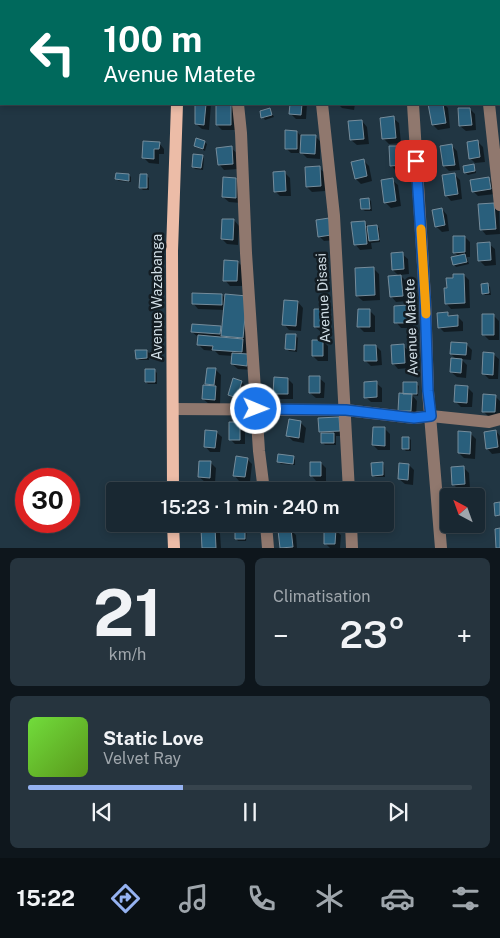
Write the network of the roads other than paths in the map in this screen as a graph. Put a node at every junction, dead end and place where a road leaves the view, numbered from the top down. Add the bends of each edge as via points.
1 (177, 105) edge
2 (238, 105) edge
3 (322, 105) edge
4 (412, 105) edge
5 (489, 105) edge
6 (500, 205) edge
7 (173, 409) junction
8 (256, 409) junction
9 (346, 410) junction
10 (431, 416) junction
11 (500, 419) edge
12 (173, 482) edge
13 (263, 482) edge
14 (349, 482) edge
15 (173, 532) edge
16 (267, 532) edge
17 (351, 532) edge
18 (174, 548) edge
19 (268, 548) edge
20 (352, 548) edge
21 (441, 548) edge

1 - 7 main road, Avenue Wazabanga via 172,251
2 - 8 street
3 - 9 street, Avenue Disasi via 334,216
4 - 10 street, Avenue Matete
5 - 6 street
7 - 8 street
7 - 12 main road, Avenue Wazabanga
8 - 9 street
8 - 13 street
9 - 10 street via 414,418
9 - 14 street, Avenue Disasi
10 - 11 street via 489,422
10 - 21 street, Avenue Matete
15 - 18 main road
16 - 19 street
17 - 20 street

